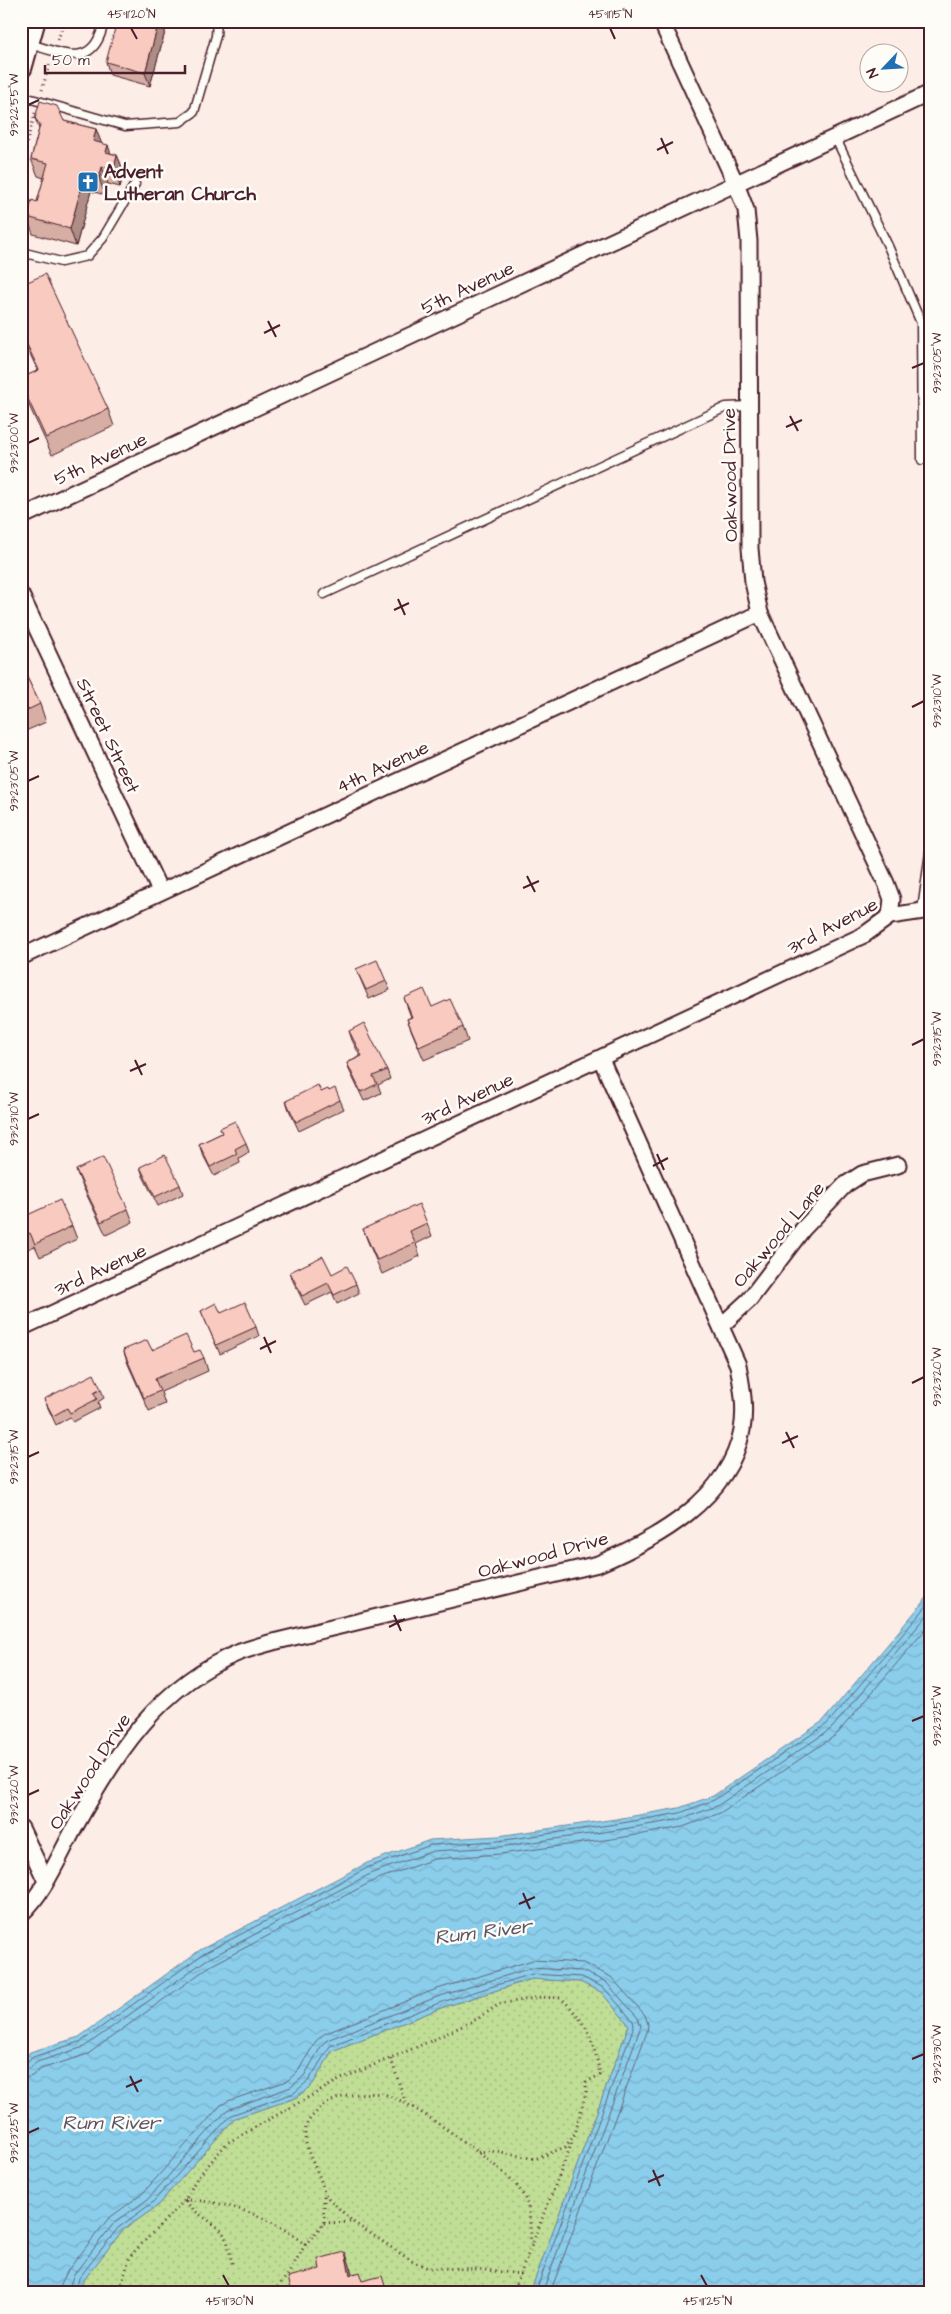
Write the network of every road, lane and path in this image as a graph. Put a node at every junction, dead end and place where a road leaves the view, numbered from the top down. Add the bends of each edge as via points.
1 (34, 21) edge
2 (104, 21) edge
3 (217, 21) edge
4 (661, 21) edge
5 (28, 44) junction
6 (21, 67) edge
7 (930, 93) edge
8 (21, 96) edge
9 (835, 137) junction
10 (135, 184) dead end
11 (736, 184) junction
12 (21, 252) edge
13 (748, 406) junction
14 (922, 460) dead end
15 (21, 517) edge
16 (324, 594) dead end
17 (21, 595) edge
18 (760, 613) junction
19 (930, 852) edge
20 (160, 891) junction
21 (926, 910) edge
22 (890, 916) junction
23 (21, 957) edge
24 (601, 1059) junction
25 (898, 1165) dead end
26 (721, 1326) junction
27 (21, 1328) edge
28 (21, 1828) edge
29 (46, 1881) junction
30 (21, 1914) edge
31 (391, 2059) junction
32 (406, 2104) junction
33 (575, 2134) junction
34 (476, 2152) junction
35 (324, 2194) junction
36 (185, 2200) junction
37 (353, 2222) junction
38 (324, 2223) junction
39 (305, 2245) junction
40 (531, 2246) junction
41 (232, 2264) dead end
42 (520, 2274) junction
43 (119, 2293) edge
44 (272, 2293) edge
45 (513, 2293) edge

1 - 5 main road
2 - 5 lane via 95,45 79,57
3 - 8 lane via 216,36 194,112 180,122 125,126
4 - 11 street, Oakwood Drive
5 - 6 main road
7 - 9 street, 5th Avenue
9 - 11 street, 5th Avenue
9 - 14 lane via 921,323
10 - 12 lane via 103,238 87,256 61,262
11 - 13 street, Oakwood Drive via 746,210 749,241
11 - 15 street, 5th Avenue
13 - 16 lane via 726,407
13 - 18 street, Oakwood Drive via 750,548
17 - 20 street, Street Street
18 - 20 street, 4th Avenue
18 - 22 street, Oakwood Drive via 886,883 892,900
19 - 21 lane
20 - 23 street, 4th Avenue
21 - 22 street, 3rd Avenue
22 - 24 street, 3rd Avenue via 864,935
24 - 26 street, Oakwood Drive
24 - 27 street, 3rd Avenue
25 - 26 street, Oakwood Lane via 862,1174 845,1184 804,1229 749,1300
26 - 29 street, Oakwood Drive via 742,1387 742,1430 728,1468 693,1508 632,1548 598,1564 273,1642 240,1652 203,1672 166,1699 140,1725 78,1821
28 - 29 street
29 - 30 street, Oakwood Drive
31 - 32 path
31 - 33 path via 479,2018 499,2004 541,1997 561,1998 580,2018 591,2038 600,2075 586,2082
31 - 36 path via 341,2079 227,2143 197,2178
32 - 34 path
32 - 35 path via 383,2094 359,2094 328,2102 310,2118 305,2133 308,2149 323,2182
33 - 34 path via 565,2147 535,2159 496,2151
33 - 40 path
34 - 40 path via 515,2183 527,2202
35 - 37 path
35 - 38 path
36 - 39 path via 208,2200 238,2209 292,2233
36 - 41 path via 191,2209 225,2236
36 - 43 path via 130,2256
37 - 38 path
37 - 42 path via 428,2268
38 - 39 path
39 - 44 path via 287,2276
40 - 42 path
42 - 45 path

